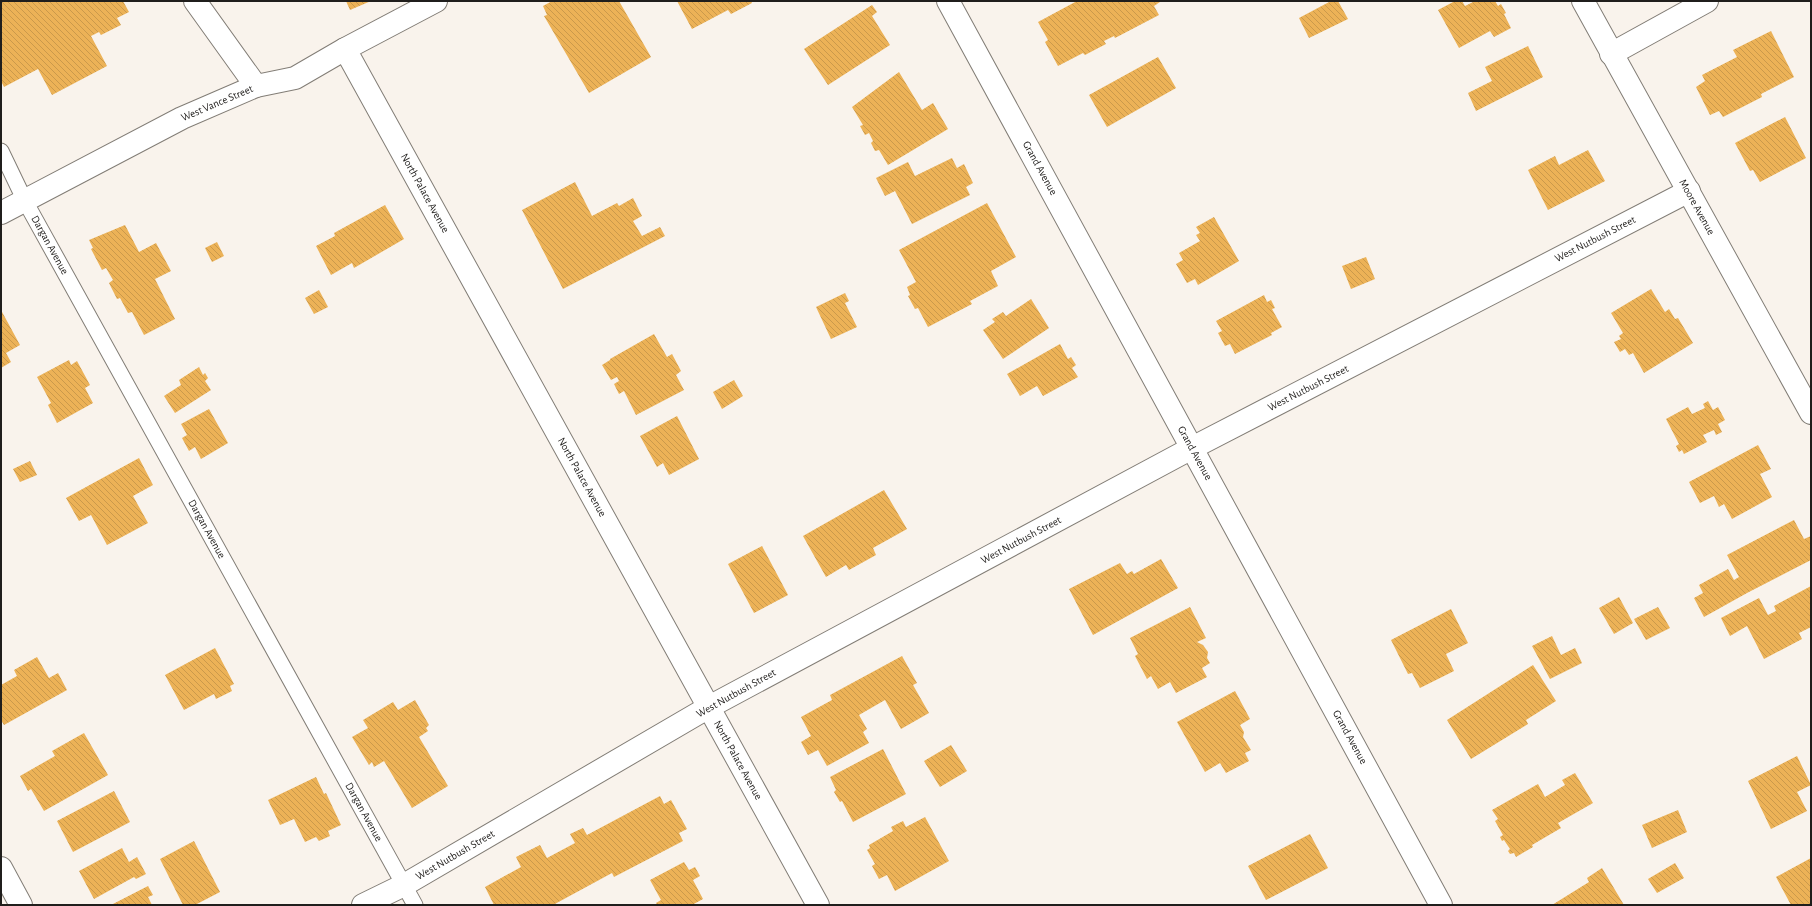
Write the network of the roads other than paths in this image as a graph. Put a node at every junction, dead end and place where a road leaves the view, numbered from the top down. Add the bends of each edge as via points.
1 (195, 1) edge
2 (436, 1) edge
3 (948, 1) edge
4 (1583, 1) edge
5 (1707, 1) edge
6 (345, 49) junction
7 (1611, 54) junction
8 (256, 86) junction
9 (1, 151) edge
10 (1689, 191) junction
11 (25, 201) junction
12 (1, 213) edge
13 (1811, 413) edge
14 (1192, 448) junction
15 (709, 706) junction
16 (1, 868) edge
17 (404, 885) junction
18 (21, 905) edge
19 (363, 905) edge
20 (415, 905) edge
21 (818, 905) edge
22 (1441, 905) edge

1 - 8 street
2 - 6 street, West Vance Street
3 - 14 street, Grand Avenue
4 - 7 street, Moore Avenue
5 - 7 street
6 - 8 street, West Vance Street via 295,78
6 - 15 street, North Palace Avenue
7 - 10 street, Moore Avenue
8 - 11 street, West Vance Street via 182,118
9 - 11 lane, Dargan Avenue
10 - 13 street, Moore Avenue
10 - 14 street, West Nutbush Street
11 - 12 street, West Vance Street
11 - 17 lane, Dargan Avenue
14 - 15 street, West Nutbush Street
14 - 22 street, Grand Avenue
15 - 17 street, West Nutbush Street
15 - 21 street, North Palace Avenue
16 - 18 street
17 - 19 street, West Nutbush Street
17 - 20 lane, Dargan Avenue

